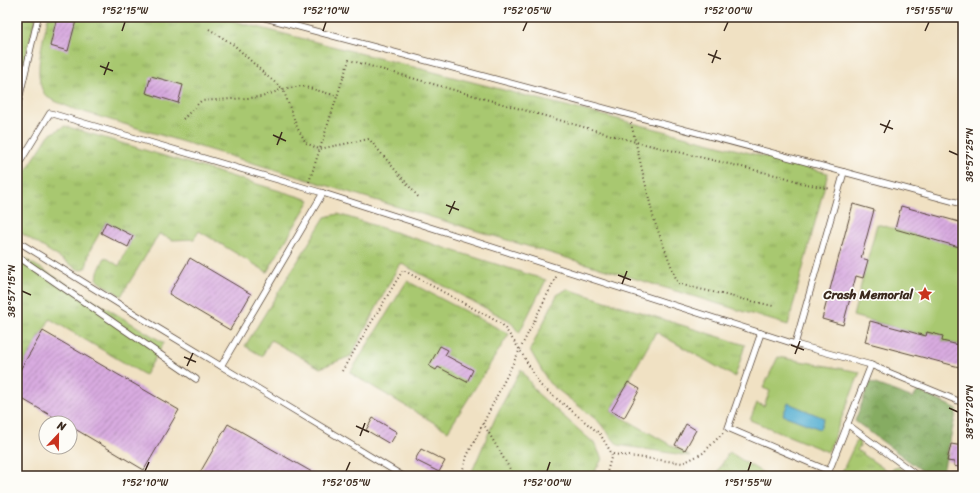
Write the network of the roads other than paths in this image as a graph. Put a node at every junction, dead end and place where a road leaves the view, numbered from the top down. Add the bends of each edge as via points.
1 (38, 17) edge
2 (262, 17) edge
3 (17, 108) edge
4 (17, 167) edge
5 (844, 172) junction
6 (323, 193) junction
7 (963, 204) edge
8 (17, 241) edge
9 (17, 256) edge
10 (761, 333) junction
11 (795, 344) junction
12 (871, 365) junction
13 (221, 366) junction
14 (196, 379) dead end
15 (963, 403) edge
16 (847, 424) junction
17 (404, 476) edge
18 (918, 476) edge

1 - 3 lane
2 - 5 lane
4 - 6 lane via 50,113
5 - 7 lane
5 - 11 lane
6 - 10 lane
6 - 13 lane
8 - 13 lane
9 - 14 lane
10 - 11 lane
10 - 16 lane via 728,428 829,471
11 - 12 lane
12 - 15 lane
12 - 16 lane
13 - 17 lane
16 - 18 lane

